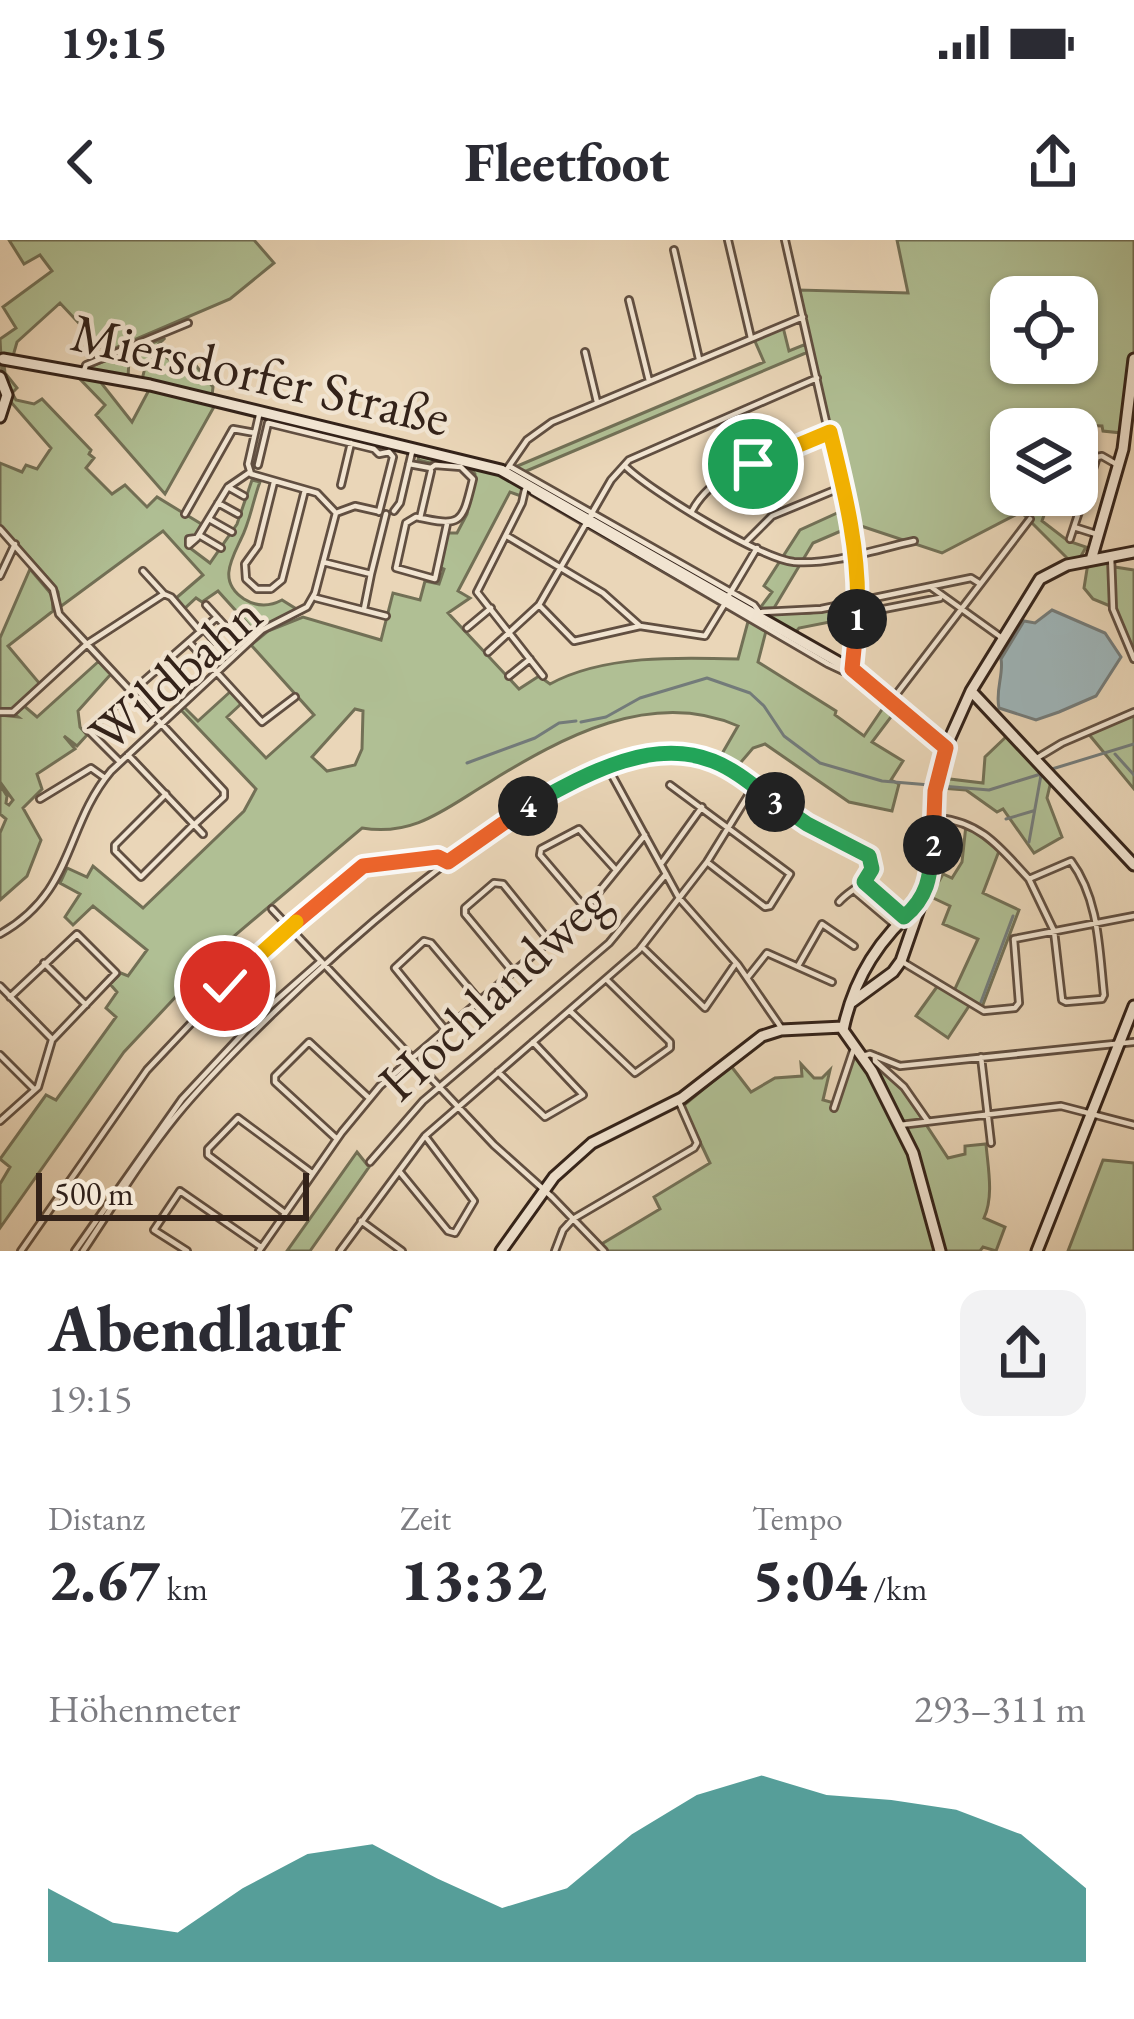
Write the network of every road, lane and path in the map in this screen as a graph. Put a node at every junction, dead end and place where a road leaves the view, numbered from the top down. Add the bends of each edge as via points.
1 (728, 240) edge
2 (785, 240) edge
3 (674, 250) dead end
4 (629, 300) dead end
5 (803, 317) junction
6 (188, 323) dead end
7 (751, 338) junction
8 (585, 352) dead end
9 (1, 358) edge
10 (699, 359) junction
11 (1134, 362) edge
12 (82, 373) junction
13 (0, 377) edge
14 (817, 378) junction
15 (649, 381) junction
16 (597, 402) junction
17 (260, 411) junction
18 (0, 417) edge
19 (830, 432) junction
20 (255, 434) junction
21 (264, 436) junction
22 (353, 438) junction
23 (413, 447) junction
24 (1128, 450) edge
25 (409, 464) junction
26 (624, 464) junction
27 (258, 465) dead end
28 (1118, 465) junction
29 (431, 468) junction
30 (505, 470) junction
31 (250, 472) junction
32 (274, 482) junction
33 (341, 484) dead end
34 (228, 487) junction
35 (842, 487) junction
36 (530, 489) junction
37 (305, 490) junction
38 (244, 496) dead end
39 (218, 503) junction
40 (692, 511) junction
41 (386, 512) junction
42 (336, 513) junction
43 (185, 514) dead end
44 (238, 514) dead end
45 (420, 518) junction
46 (208, 519) junction
47 (589, 519) junction
48 (1030, 519) dead end
49 (447, 524) junction
50 (404, 525) junction
51 (1074, 527) junction
52 (0, 529) edge
53 (232, 532) dead end
54 (1096, 534) junction
55 (507, 536) junction
56 (1070, 539) dead end
57 (914, 541) dead end
58 (746, 542) junction
59 (15, 544) junction
60 (221, 548) dead end
61 (757, 548) junction
62 (1134, 552) edge
63 (854, 553) junction
64 (1112, 556) junction
65 (1091, 560) junction
66 (323, 562) junction
67 (562, 567) junction
68 (1, 570) edge
69 (143, 571) dead end
70 (371, 574) junction
71 (979, 583) junction
72 (931, 587) junction
73 (164, 594) junction
74 (942, 596) junction
75 (314, 597) junction
76 (727, 598) junction
77 (858, 602) junction
78 (206, 605) dead end
79 (539, 605) junction
80 (490, 608) junction
81 (959, 608) junction
82 (364, 610) junction
83 (759, 614) junction
84 (858, 614) junction
85 (386, 616) dead end
86 (217, 617) junction
87 (640, 626) junction
88 (227, 628) dead end
89 (467, 628) dead end
90 (201, 629) junction
91 (511, 633) junction
92 (1002, 638) junction
93 (188, 641) junction
94 (214, 641) dead end
95 (87, 644) junction
96 (488, 652) dead end
97 (530, 658) junction
98 (1134, 659) edge
99 (850, 668) junction
100 (217, 672) junction
101 (509, 676) dead end
102 (543, 676) dead end
103 (130, 691) junction
104 (970, 691) junction
105 (295, 697) dead end
106 (890, 702) junction
107 (0, 712) edge
108 (1134, 712) edge
109 (161, 724) junction
110 (946, 748) junction
111 (128, 755) junction
112 (1037, 758) junction
113 (120, 762) junction
114 (608, 768) junction
115 (105, 778) junction
116 (670, 785) dead end
117 (754, 786) junction
118 (166, 794) junction
119 (40, 799) dead end
120 (702, 807) junction
121 (935, 818) junction
122 (194, 824) junction
123 (729, 825) junction
124 (203, 834) dead end
125 (645, 835) junction
126 (448, 862) junction
127 (707, 862) junction
128 (661, 864) junction
129 (1134, 865) edge
130 (616, 870) junction
131 (666, 874) junction
132 (1029, 879) junction
133 (864, 882) junction
134 (856, 892) junction
135 (679, 898) junction
136 (839, 902) dead end
137 (921, 903) junction
138 (272, 909) dead end
139 (586, 909) junction
140 (1134, 916) edge
141 (900, 921) junction
142 (1096, 923) junction
143 (290, 928) junction
144 (1054, 931) junction
145 (0, 934) edge
146 (549, 941) junction
147 (854, 946) dead end
148 (642, 947) junction
149 (901, 961) junction
150 (44, 963) junction
151 (323, 963) junction
152 (736, 963) junction
153 (798, 966) junction
154 (513, 972) junction
155 (746, 978) junction
156 (607, 980) junction
157 (832, 982) dead end
158 (0, 986) edge
159 (10, 997) junction
160 (479, 1000) junction
161 (852, 1002) junction
162 (86, 1005) junction
163 (1134, 1006) edge
164 (570, 1011) junction
165 (843, 1027) junction
166 (444, 1029) junction
167 (781, 1030) junction
168 (52, 1040) junction
169 (533, 1042) junction
170 (1134, 1042) edge
171 (1120, 1043) junction
172 (859, 1052) junction
173 (0, 1055) edge
174 (875, 1056) junction
175 (411, 1057) junction
176 (982, 1057) junction
177 (498, 1072) junction
178 (439, 1086) junction
179 (35, 1090) junction
180 (369, 1098) junction
181 (678, 1100) junction
182 (458, 1106) junction
183 (834, 1108) dead end
184 (988, 1114) junction
185 (1092, 1114) junction
186 (927, 1120) junction
187 (0, 1121) edge
188 (900, 1125) junction
189 (1134, 1125) edge
190 (339, 1135) junction
191 (424, 1136) junction
192 (991, 1143) dead end
193 (370, 1162) dead end
194 (397, 1169) junction
195 (312, 1173) junction
196 (544, 1190) junction
197 (285, 1213) junction
198 (573, 1219) junction
199 (361, 1221) junction
200 (260, 1249) edge
201 (21, 1251) edge
202 (79, 1251) edge
203 (187, 1251) edge
204 (340, 1251) edge
205 (402, 1251) edge
206 (501, 1251) edge
207 (555, 1251) edge
208 (604, 1251) edge
209 (940, 1251) edge
210 (1037, 1251) edge

1 - 7 street
2 - 5 street
3 - 10 street
4 - 15 street
5 - 7 street
5 - 14 street
6 - 12 street
7 - 10 street
8 - 16 street
9 - 12 street, Miersdorfer Straße
10 - 15 street
11 - 24 street
12 - 17 street, Miersdorfer Straße
13 - 18 street via 7,394
14 - 19 street
14 - 26 street
15 - 16 street
16 - 30 street via 538,430
17 - 20 street
17 - 22 street, Miersdorfer Straße
19 - 35 street
19 - 40 street via 721,478
20 - 21 street
20 - 31 street
20 - 43 street via 232,429
21 - 22 street via 269,423
21 - 27 street
22 - 23 street, Miersdorfer Straße
22 - 33 street
22 - 41 street via 393,457
23 - 25 street
23 - 30 street, Miersdorfer Straße
24 - 28 street
25 - 29 street
25 - 41 street via 400,503
26 - 40 street
26 - 47 street
28 - 51 street via 1096,458
28 - 54 street
29 - 45 street
29 - 49 street via 473,479 465,512
30 - 36 street, Miersdorfer Straße
30 - 47 street
31 - 32 street
31 - 34 street
32 - 37 street
32 - 37 street via 259,544 245,565 257,589 282,580
34 - 38 street
34 - 39 street
35 - 58 street via 773,515
35 - 63 street
36 - 47 street, Miersdorfer Straße
36 - 55 street
37 - 42 street
39 - 44 street
39 - 46 street
40 - 58 street
41 - 42 street via 355,506
41 - 50 street
41 - 70 street
42 - 66 street, Wildbahn
45 - 49 street
45 - 50 street
46 - 53 street
46 - 60 street via 198,537
47 - 67 street
47 - 76 street, Miersdorfer Straße
48 - 71 street
49 - 50 street via 435,579 396,568
51 - 54 street
51 - 56 street
52 - 59 street
54 - 65 street
55 - 67 street
55 - 80 street via 477,592
57 - 63 street
58 - 61 street
59 - 68 street
59 - 95 street via 57,595 58,614
61 - 63 street via 794,562
61 - 76 street
62 - 64 street
63 - 77 street
64 - 65 street
64 - 98 street via 1113,609
65 - 92 street via 1040,579
66 - 70 street
66 - 75 street, Wildbahn
67 - 79 street
67 - 87 street
69 - 73 street
70 - 82 street
71 - 72 street
71 - 81 street
72 - 74 street
72 - 77 street
73 - 90 street
73 - 95 street
74 - 81 street
74 - 84 street
75 - 82 street
75 - 100 street, Wildbahn
76 - 83 street, Miersdorfer Straße
76 - 87 street via 705,636
76 - 99 street via 830,665
77 - 83 street
77 - 84 street
78 - 86 street
79 - 87 street via 574,641
79 - 91 street
80 - 89 street
80 - 91 street
81 - 92 street
81 - 106 street
82 - 85 street
83 - 99 street, Miersdorfer Straße
84 - 99 street
86 - 88 street
86 - 90 street
90 - 93 street
90 - 94 street
91 - 96 street
91 - 97 street
92 - 104 street
93 - 100 street
93 - 103 street
95 - 103 street
95 - 107 street via 14,712
97 - 101 street
97 - 102 street
99 - 106 street, Miersdorfer Straße
100 - 105 street via 262,722
100 - 109 street, Wildbahn
103 - 109 street
103 - 113 street via 87,732
104 - 110 street
104 - 112 street
106 - 110 street, Miersdorfer Straße
108 - 112 street
109 - 111 street, Wildbahn
109 - 122 street via 225,793
110 - 121 street
111 - 113 street, Wildbahn
111 - 118 street
112 - 129 street
113 - 115 street, Wildbahn
114 - 117 street via 680,753
114 - 125 street
114 - 126 street via 526,807
115 - 119 street via 91,768
115 - 145 street, Wildbahn via 56,884
116 - 120 street
117 - 123 street
117 - 133 street via 869,856
118 - 122 street
118 - 122 street via 115,845 132,870 141,877
120 - 123 street
120 - 128 street, Hochlandweg
121 - 132 street via 986,833
121 - 137 street
122 - 124 street
123 - 127 street
123 - 127 street via 788,870 788,879 766,908
125 - 128 street
125 - 130 street
126 - 143 street via 363,866
126 - 151 street
127 - 135 street
128 - 131 street
130 - 139 street
130 - 139 street via 579,829 541,849
131 - 135 street
131 - 178 street, Hochlandweg via 607,945
132 - 142 street via 1072,862
132 - 144 street
133 - 134 street
133 - 141 street
134 - 136 street
134 - 141 street
135 - 148 street
135 - 152 street
137 - 141 street
137 - 149 street
138 - 143 street
139 - 146 street
140 - 142 street
141 - 161 street via 872,954
142 - 144 street
142 - 144 street via 1102,999 1062,1000
143 - 151 street
143 - 201 street via 148,1069
144 - 149 street via 1014,939 1018,1006 984,1011
146 - 154 street
146 - 154 street via 503,884 480,894 465,914
147 - 153 street via 820,925
148 - 152 street via 705,1009
148 - 156 street
149 - 161 street
150 - 159 street
150 - 162 street
150 - 162 street via 77,934 116,973
151 - 175 street
151 - 202 street via 170,1113
152 - 155 street
153 - 155 street via 767,953
153 - 157 street
154 - 160 street
155 - 167 street
156 - 164 street
156 - 164 street via 670,1048 635,1073
158 - 159 street
159 - 168 street
160 - 166 street
160 - 166 street via 424,941 395,968
161 - 165 street
162 - 168 street
163 - 171 street
164 - 169 street
165 - 167 street
165 - 172 street
166 - 175 street
167 - 181 street via 748,1043
168 - 179 street
169 - 177 street
169 - 177 street via 583,1095 545,1117
170 - 171 street
171 - 176 street
171 - 185 street
172 - 174 street
172 - 183 street
172 - 188 street
173 - 179 street
174 - 176 street via 900,1066
174 - 186 street
175 - 178 street
175 - 180 street
176 - 184 street
177 - 182 street
178 - 182 street
178 - 193 street, Hochlandweg
179 - 187 street
180 - 190 street
180 - 190 street via 309,1042 274,1076
181 - 196 street via 587,1147
181 - 198 street via 694,1148
182 - 191 street
182 - 196 street
184 - 185 street via 1068,1106
184 - 186 street
184 - 192 street
185 - 189 street
185 - 210 street
186 - 188 street
188 - 209 street
190 - 195 street
191 - 194 street
191 - 194 street via 473,1201 454,1232
194 - 199 street
195 - 197 street
195 - 197 street via 238,1118 208,1149
196 - 198 street
196 - 206 street
197 - 200 street
198 - 207 street
198 - 208 street
199 - 204 street
199 - 205 street
200 - 203 street via 180,1191 154,1229

